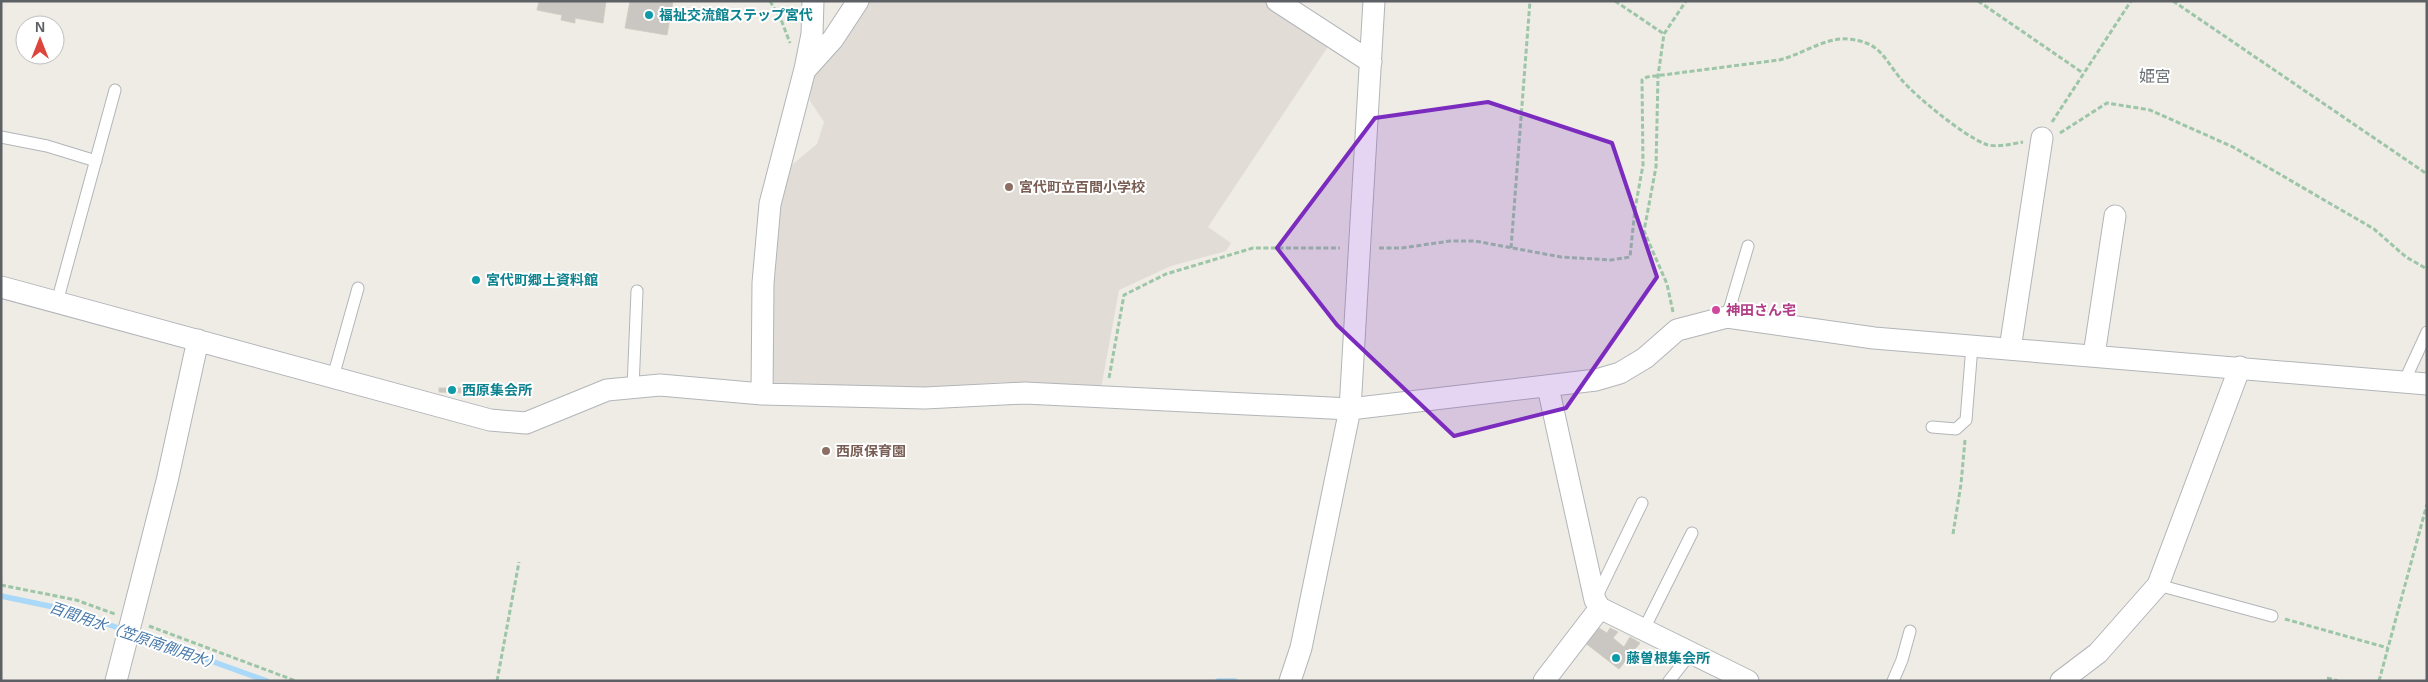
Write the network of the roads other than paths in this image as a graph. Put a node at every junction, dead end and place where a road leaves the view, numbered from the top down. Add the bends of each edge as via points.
1 (813, 1) edge
2 (858, 1) edge
3 (1277, 1) edge
4 (1374, 1) edge
5 (1371, 62) junction
6 (805, 69) junction
7 (115, 90) dead end
8 (1, 137) edge
9 (2042, 138) road end
10 (96, 161) junction
11 (2115, 216) dead end
12 (1748, 246) dead end
13 (1, 287) edge
14 (358, 288) dead end
15 (637, 291) dead end
16 (57, 302) junction
17 (1727, 317) junction
18 (2427, 332) edge
19 (198, 340) junction
20 (1972, 346) junction
21 (2010, 348) junction
22 (2094, 355) junction
23 (2240, 367) junction
24 (333, 378) junction
25 (2404, 382) junction
26 (2427, 384) edge
27 (1548, 387) junction
28 (633, 388) junction
29 (762, 394) junction
30 (1350, 409) junction
31 (1932, 427) dead end
32 (1642, 503) dead end
33 (1692, 533) dead end
34 (2158, 585) junction
35 (1598, 604) junction
36 (2272, 616) road end
37 (1644, 630) junction
38 (1910, 631) dead end
39 (1691, 653) junction
40 (116, 681) edge
41 (1290, 681) edge
42 (1544, 681) edge
43 (1669, 681) edge
44 (1748, 681) edge
45 (1893, 681) edge
46 (2060, 681) edge

1 - 6 street via 812,34
2 - 6 street via 833,39
3 - 5 street
4 - 5 street
5 - 30 street
6 - 29 street via 770,204 763,283
7 - 10 lane
8 - 10 lane via 47,146
9 - 21 street
10 - 16 lane
11 - 22 street
12 - 17 lane
13 - 16 street
14 - 24 lane
15 - 28 lane
16 - 19 street
17 - 20 street via 1874,338
17 - 27 street via 1676,330 1645,358 1620,373
18 - 25 lane
19 - 24 street
19 - 40 street via 167,481
20 - 21 street
20 - 31 lane via 1966,420 1956,429
21 - 22 street
22 - 23 street
23 - 25 street
23 - 34 street
24 - 28 street via 490,420 526,423 607,390
25 - 26 street
27 - 30 street
27 - 35 street
28 - 29 street via 660,385
29 - 30 street via 925,398 1025,394
30 - 41 street via 1301,648
32 - 35 lane
33 - 37 lane
34 - 36 lane
34 - 46 street via 2098,653
35 - 37 street
35 - 42 street
37 - 39 street
38 - 45 lane
39 - 43 lane
39 - 44 street

